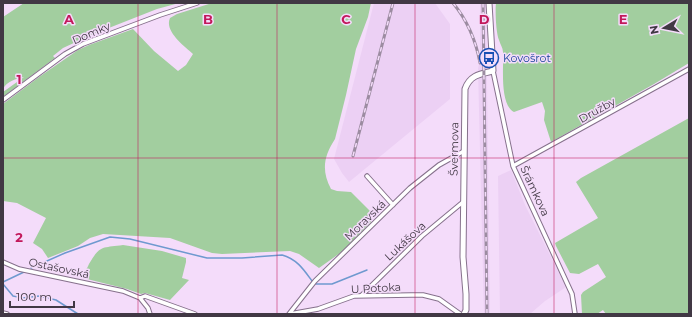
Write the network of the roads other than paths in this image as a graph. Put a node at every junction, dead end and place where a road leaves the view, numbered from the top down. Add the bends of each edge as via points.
1 (197, 3) edge
2 (489, 3) edge
3 (689, 69) edge
4 (493, 71) junction
5 (3, 100) edge
6 (464, 151) junction
7 (513, 166) junction
8 (367, 176) dead end
9 (464, 202) junction
10 (392, 205) junction
11 (3, 262) edge
12 (362, 295) junction
13 (140, 298) junction
14 (3, 313) edge
15 (7, 314) edge
16 (150, 314) edge
17 (195, 314) edge
18 (289, 314) edge
19 (460, 314) edge
20 (464, 314) edge
21 (575, 314) edge

1 - 5 street, Domky via 83,44 65,54
2 - 4 street
3 - 7 street, Družby
4 - 6 street, Švermova via 476,74 464,89
4 - 7 street, Šrámkova
6 - 9 street, Švermova
6 - 10 street, Moravská via 439,164
7 - 21 street, Šrámkova via 572,294
8 - 10 street
9 - 12 street, Lukášova via 422,236
9 - 20 street, Švermova
10 - 18 street, Moravská via 315,281
11 - 13 street, Ostašovská via 19,269 123,291
12 - 18 street, U Potoka
12 - 19 street, U Potoka via 423,295 439,299
13 - 16 street
13 - 17 street via 145,296
14 - 15 street

